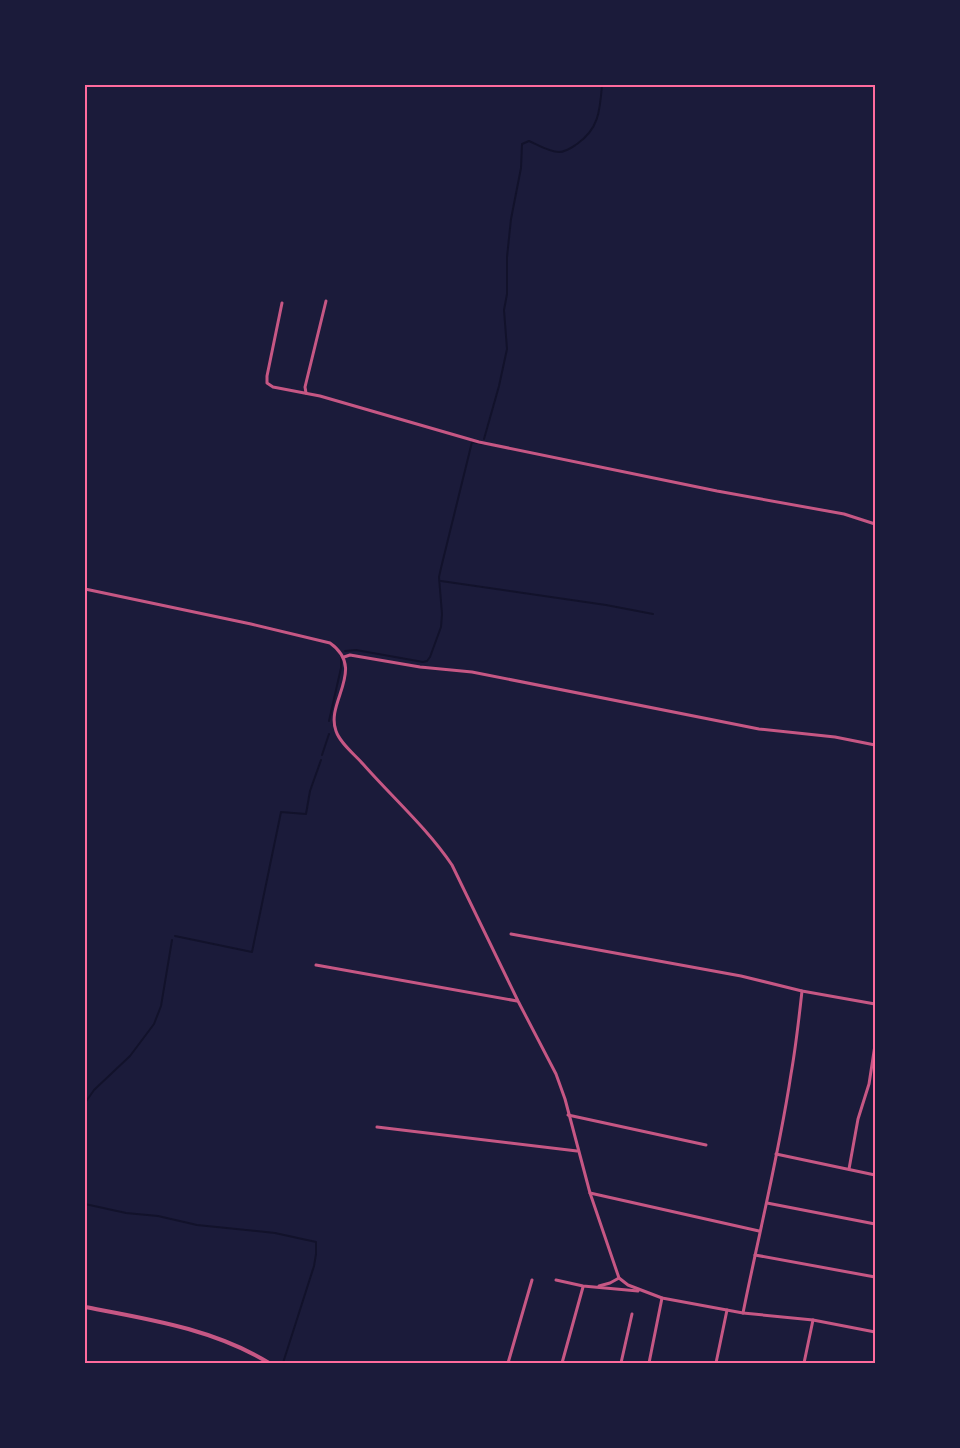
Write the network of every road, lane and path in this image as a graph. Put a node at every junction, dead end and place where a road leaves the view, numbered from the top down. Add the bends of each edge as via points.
1 (326, 301) dead end
2 (282, 303) dead end
3 (306, 393) junction
4 (875, 524) edge
5 (85, 589) edge
6 (344, 657) junction
7 (875, 745) edge
8 (511, 934) dead end
9 (316, 965) dead end
10 (802, 991) junction
11 (518, 1001) junction
12 (875, 1004) edge
13 (875, 1045) edge
14 (873, 1079) edge
15 (568, 1115) junction
16 (377, 1127) dead end
17 (706, 1145) dead end
18 (578, 1151) junction
19 (776, 1154) junction
20 (849, 1170) junction
21 (875, 1175) edge
22 (590, 1192) junction
23 (767, 1203) junction
24 (875, 1224) edge
25 (760, 1231) junction
26 (755, 1255) junction
27 (875, 1277) edge
28 (619, 1278) junction
29 (532, 1280) dead end
30 (556, 1280) dead end
31 (584, 1286) junction
32 (596, 1287) junction
33 (641, 1291) junction
34 (662, 1298) junction
35 (85, 1307) edge
36 (727, 1310) junction
37 (743, 1313) junction
38 (632, 1314) dead end
39 (813, 1320) junction
40 (875, 1332) edge
41 (269, 1363) edge
42 (508, 1363) edge
43 (562, 1363) edge
44 (621, 1363) edge
45 (649, 1363) edge
46 (716, 1363) edge
47 (804, 1363) edge

1 - 3 street
2 - 3 street via 268,383 273,387
3 - 4 street via 479,442 844,514
5 - 6 street via 330,643
6 - 7 street via 350,655 420,668 472,672 759,729
6 - 11 street via 346,670 334,721 336,732 444,853
8 - 10 street via 741,976
9 - 11 street
10 - 12 street
10 - 19 street
11 - 15 street via 556,1074
13 - 14 street
14 - 20 street via 858,1119
15 - 17 street
15 - 18 street
16 - 18 street
18 - 22 street
19 - 20 street
19 - 23 street
20 - 21 street
22 - 25 street
22 - 28 street
23 - 24 street
23 - 25 street
25 - 26 street
26 - 27 street
26 - 37 street
28 - 32 street
28 - 33 street
29 - 42 street
30 - 31 street
31 - 32 street
31 - 43 street
32 - 33 street
33 - 34 street
34 - 36 street
34 - 45 street
35 - 41 street via 215,1337
36 - 37 street
36 - 46 street
37 - 39 street
38 - 44 street
39 - 40 street
39 - 47 street

